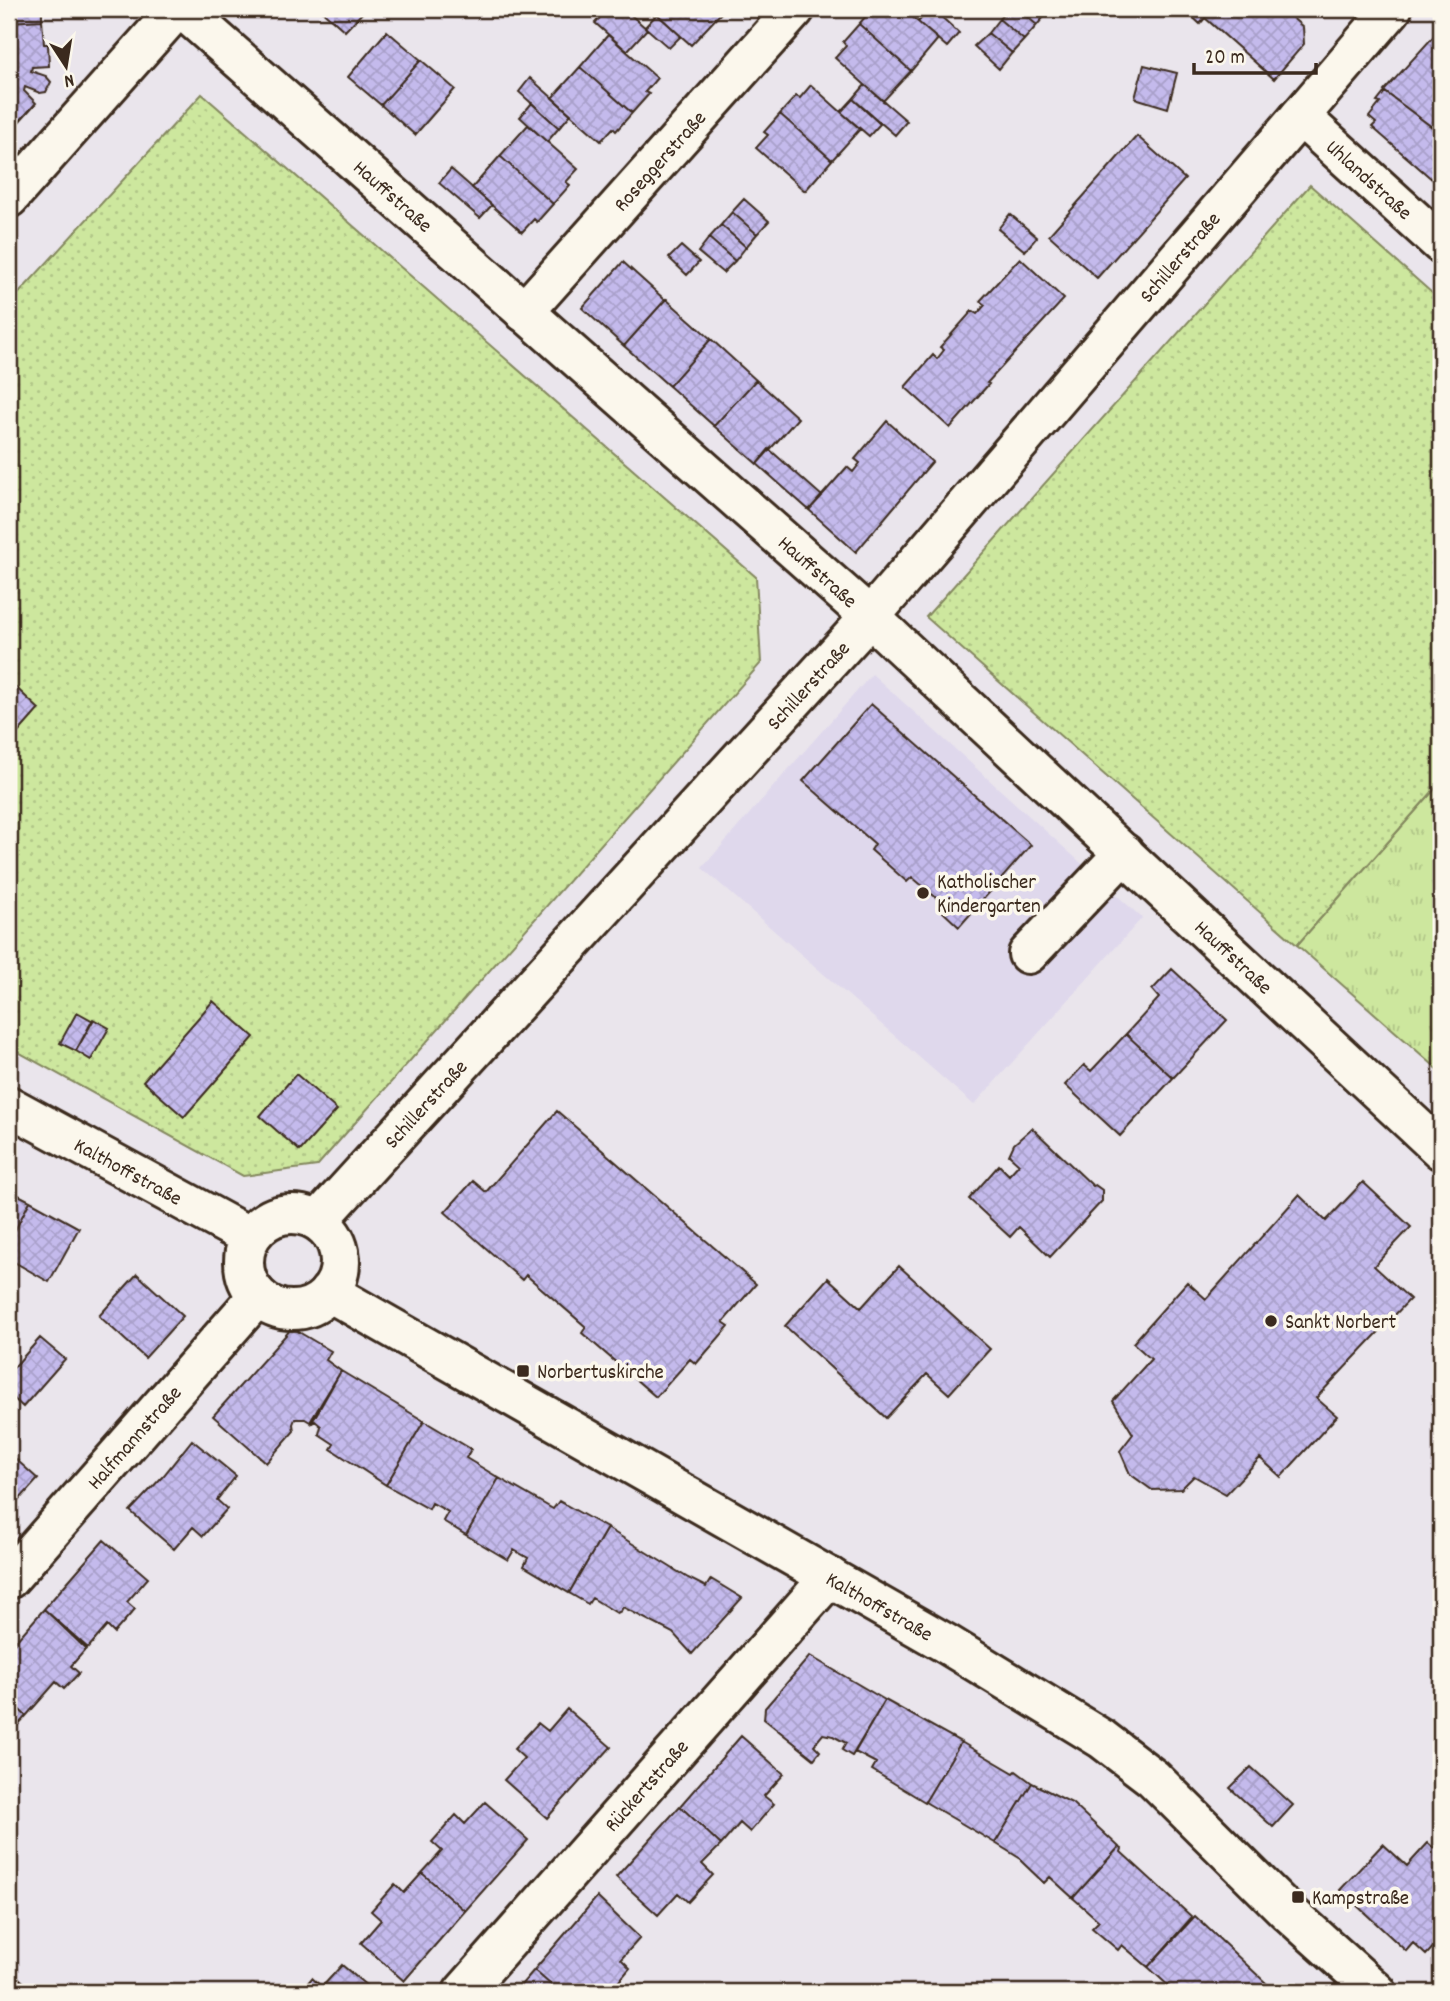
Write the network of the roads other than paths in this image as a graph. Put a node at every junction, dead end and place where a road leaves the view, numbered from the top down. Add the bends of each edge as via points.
1 (180, 9) edge
2 (795, 9) edge
3 (1375, 15) edge
4 (1300, 116) junction
5 (9, 198) edge
6 (1441, 244) edge
7 (524, 312) junction
8 (870, 617) junction
9 (1125, 853) junction
10 (1028, 954) dead end
11 (9, 1106) edge
12 (1441, 1150) edge
13 (318, 1221) junction
14 (250, 1237) junction
15 (329, 1292) junction
16 (258, 1296) junction
17 (830, 1577) junction
18 (9, 1579) edge
19 (463, 1992) edge
20 (1377, 1992) edge

1 - 5 street
1 - 7 street, Hauffstraße
2 - 7 street, Roseggerstraße
3 - 4 street, Schillerstraße
4 - 6 street, Uhlandstraße
4 - 8 street, Schillerstraße
7 - 8 street, Hauffstraße
8 - 9 street, Hauffstraße
8 - 13 street, Schillerstraße
9 - 10 street
9 - 12 street, Hauffstraße
11 - 14 street, Kalthoffstraße
13 - 14 street via 289,1213 260,1225
13 - 15 street via 338,1247 337,1279
14 - 16 street via 243,1268
15 - 16 street via 317,1303 286,1310
15 - 17 street, Kalthoffstraße
16 - 18 street, Halfmannstraße
17 - 19 street, Rückertstraße
17 - 20 street, Kalthoffstraße via 1102,1739 1143,1770

